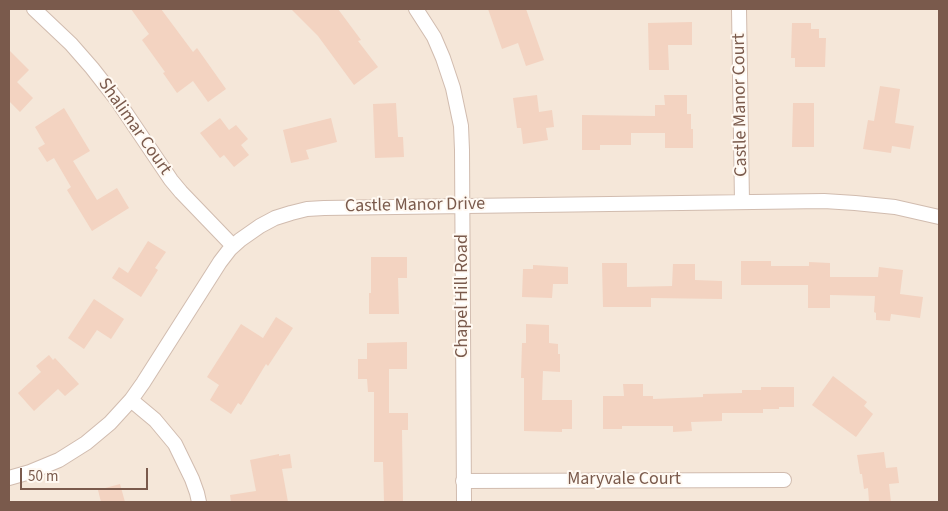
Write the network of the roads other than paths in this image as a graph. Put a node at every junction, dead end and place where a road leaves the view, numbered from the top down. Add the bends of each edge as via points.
1 (34, 9) edge
2 (416, 9) edge
3 (739, 9) edge
4 (742, 202) junction
5 (462, 206) junction
6 (939, 217) edge
7 (233, 246) junction
8 (131, 400) junction
9 (9, 478) edge
10 (784, 480) dead end
11 (463, 481) junction
12 (198, 502) edge
13 (464, 502) edge

1 - 7 street, Shalimar Court via 92,68 180,192
2 - 5 street, Chapel Hill Road via 443,58 458,111
3 - 4 street, Castle Manor Court
4 - 5 street, Castle Manor Drive
4 - 6 street, Castle Manor Drive via 840,202 895,207
5 - 7 street, Castle Manor Drive via 307,209 268,221
5 - 11 street, Chapel Hill Road
7 - 8 street, Castle Manor Drive
8 - 9 street, Castle Manor Drive via 104,428 72,452
8 - 12 street via 155,420 175,444 192,479
10 - 11 street, Maryvale Court
11 - 13 street, Chapel Hill Road

